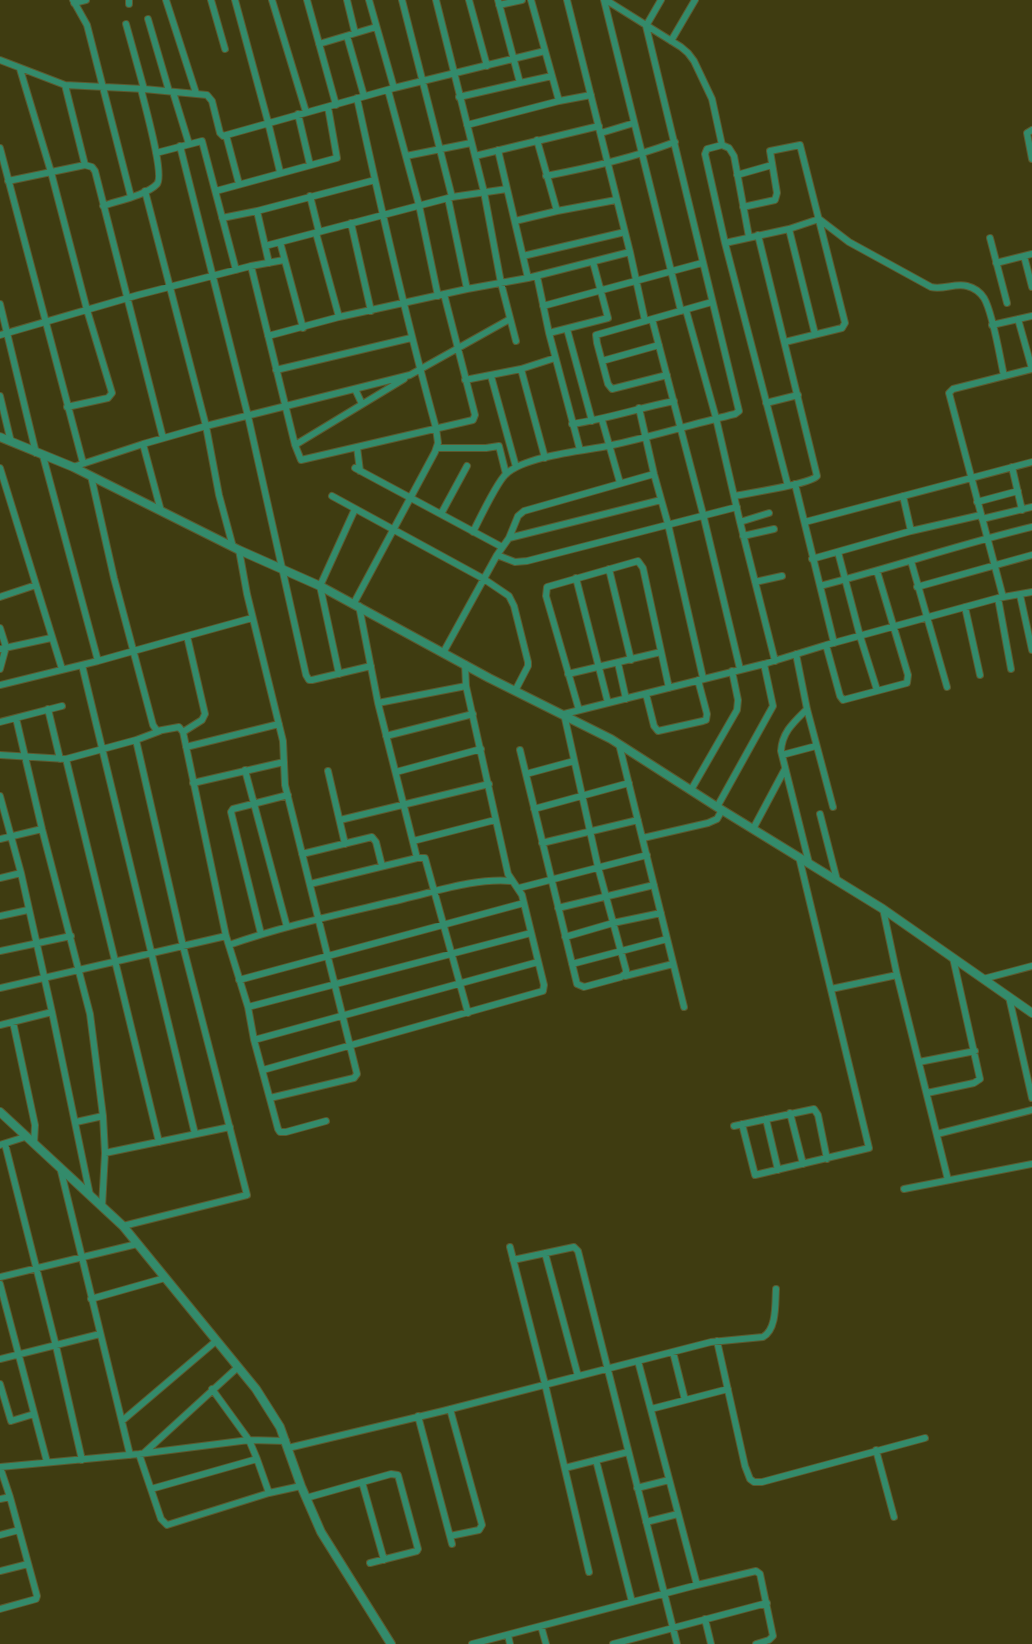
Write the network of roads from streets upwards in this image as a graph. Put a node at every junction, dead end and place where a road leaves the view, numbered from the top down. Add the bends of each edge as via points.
1 (86, 0) edge
2 (166, 0) edge
3 (211, 0) edge
4 (234, 0) edge
5 (272, 0) edge
6 (307, 0) edge
7 (347, 0) edge
8 (369, 0) edge
9 (402, 0) edge
10 (436, 0) edge
11 (469, 0) edge
12 (522, 0) edge
13 (531, 0) edge
14 (567, 0) edge
15 (605, 0) edge
16 (660, 0) edge
17 (695, 0) edge
18 (74, 2) edge
19 (498, 2) edge
20 (148, 19) dead end
21 (126, 24) dead end
22 (646, 26) junction
23 (376, 27) junction
24 (355, 34) junction
25 (347, 36) junction
26 (671, 41) junction
27 (319, 44) junction
28 (225, 49) dead end
29 (545, 51) junction
30 (514, 59) junction
31 (0, 60) edge
32 (487, 66) junction
33 (20, 69) junction
34 (455, 74) junction
35 (552, 76) junction
36 (423, 81) junction
37 (520, 83) junction
38 (65, 85) junction
39 (104, 88) junction
40 (142, 89) junction
41 (391, 89) junction
42 (171, 92) junction
43 (196, 93) junction
44 (591, 95) junction
45 (364, 96) junction
46 (459, 97) junction
47 (357, 98) junction
48 (559, 100) junction
49 (336, 105) junction
50 (328, 107) junction
51 (306, 112) junction
52 (298, 114) junction
53 (268, 122) junction
54 (634, 123) junction
55 (467, 125) junction
56 (599, 126) junction
57 (1032, 130) edge
58 (601, 133) junction
59 (226, 135) junction
60 (537, 140) junction
61 (676, 142) junction
62 (471, 143) junction
63 (189, 144) junction
64 (722, 145) junction
65 (180, 146) junction
66 (0, 148) edge
67 (440, 150) junction
68 (498, 150) junction
69 (156, 153) junction
70 (642, 154) junction
71 (406, 156) junction
72 (475, 156) junction
73 (1032, 159) edge
74 (85, 164) junction
75 (607, 164) junction
76 (310, 165) junction
77 (772, 165) junction
78 (51, 172) junction
79 (280, 172) junction
80 (737, 175) junction
81 (546, 176) junction
82 (375, 180) junction
83 (8, 181) junction
84 (239, 184) junction
85 (507, 189) junction
86 (145, 191) junction
87 (216, 191) junction
88 (484, 192) junction
89 (131, 196) junction
90 (310, 196) junction
91 (450, 198) junction
92 (616, 200) junction
93 (419, 205) junction
94 (103, 206) junction
95 (743, 207) junction
96 (256, 211) junction
97 (556, 211) junction
98 (383, 215) junction
99 (222, 218) junction
100 (819, 219) junction
101 (515, 221) junction
102 (351, 223) junction
103 (788, 229) junction
104 (318, 232) junction
105 (625, 232) junction
106 (758, 235) junction
107 (749, 237) junction
108 (990, 238) dead end
109 (280, 242) junction
110 (725, 243) junction
111 (265, 246) junction
112 (630, 252) junction
113 (1032, 254) edge
114 (523, 256) junction
115 (1024, 256) junction
116 (284, 260) junction
117 (593, 262) junction
118 (269, 263) junction
119 (702, 263) junction
120 (996, 263) junction
121 (251, 266) junction
122 (236, 270) junction
123 (672, 272) junction
124 (537, 276) junction
125 (212, 277) junction
126 (528, 278) junction
127 (636, 282) junction
128 (501, 283) junction
129 (171, 287) junction
130 (1032, 287) edge
131 (467, 289) junction
132 (601, 291) junction
133 (441, 295) junction
134 (128, 298) junction
135 (712, 302) junction
136 (404, 303) junction
137 (1007, 303) dead end
138 (0, 304) edge
139 (543, 306) junction
140 (87, 310) junction
141 (684, 310) junction
142 (371, 311) junction
143 (1032, 316) edge
144 (339, 318) junction
145 (608, 318) junction
146 (510, 319) junction
147 (652, 319) junction
148 (1018, 319) junction
149 (46, 321) junction
150 (645, 321) junction
151 (992, 325) junction
152 (303, 328) junction
153 (568, 329) junction
154 (612, 330) junction
155 (8, 333) junction
156 (549, 333) junction
157 (814, 334) junction
158 (0, 335) edge
159 (268, 336) junction
160 (411, 338) junction
161 (516, 342) dead end
162 (785, 342) junction
163 (659, 345) junction
164 (457, 349) junction
165 (555, 358) junction
166 (602, 361) junction
167 (521, 369) junction
168 (1032, 369) edge
169 (276, 370) junction
170 (420, 371) junction
171 (667, 375) junction
172 (410, 376) junction
173 (491, 376) junction
174 (1004, 376) junction
175 (465, 380) junction
176 (356, 389) junction
177 (798, 395) junction
178 (0, 396) edge
179 (674, 401) junction
180 (766, 403) junction
181 (362, 404) junction
182 (66, 407) junction
183 (286, 408) junction
184 (639, 408) junction
185 (248, 416) junction
186 (716, 418) junction
187 (602, 420) junction
188 (592, 421) junction
189 (572, 424) junction
190 (206, 426) junction
191 (436, 428) junction
192 (680, 428) junction
193 (0, 437) edge
194 (646, 437) junction
195 (163, 438) junction
196 (11, 442) junction
197 (143, 444) junction
198 (295, 445) junction
199 (608, 446) junction
200 (357, 447) junction
201 (437, 448) junction
202 (580, 450) junction
203 (39, 454) junction
204 (545, 458) junction
205 (1032, 462) edge
206 (83, 464) junction
207 (467, 466) dead end
208 (73, 467) junction
209 (1012, 467) junction
210 (0, 468) edge
211 (516, 468) junction
212 (506, 474) junction
213 (654, 474) junction
214 (91, 476) junction
215 (971, 478) junction
216 (620, 483) junction
217 (795, 484) junction
218 (788, 486) junction
219 (1018, 491) junction
220 (332, 496) dead end
221 (735, 496) junction
222 (904, 496) junction
223 (410, 498) junction
224 (661, 500) junction
225 (977, 502) junction
226 (736, 507) junction
227 (1032, 507) edge
228 (355, 509) junction
229 (1022, 510) junction
230 (161, 511) junction
231 (770, 513) dead end
232 (441, 514) junction
233 (703, 514) junction
234 (981, 517) junction
235 (740, 522) junction
236 (805, 522) junction
237 (668, 524) junction
238 (1032, 527) edge
239 (774, 529) dead end
240 (392, 530) junction
241 (911, 531) junction
242 (473, 532) junction
243 (743, 536) junction
244 (509, 538) junction
245 (988, 538) junction
246 (502, 547) junction
247 (236, 548) junction
248 (838, 552) junction
249 (497, 555) junction
250 (1032, 555) edge
251 (812, 559) junction
252 (911, 562) junction
253 (994, 564) junction
254 (609, 569) junction
255 (281, 570) junction
256 (877, 571) junction
257 (782, 576) dead end
258 (576, 578) junction
259 (484, 580) junction
260 (846, 580) junction
261 (755, 582) junction
262 (36, 585) junction
263 (320, 586) junction
264 (820, 586) junction
265 (917, 587) junction
266 (1032, 592) edge
267 (1020, 595) junction
268 (0, 597) edge
269 (1000, 597) junction
270 (356, 604) junction
271 (965, 607) junction
272 (252, 618) junction
273 (928, 618) junction
274 (0, 628) edge
275 (894, 628) junction
276 (187, 636) junction
277 (860, 636) junction
278 (51, 638) junction
279 (834, 643) junction
280 (826, 645) junction
281 (3, 648) edge
282 (134, 650) junction
283 (1032, 650) edge
284 (661, 652) junction
285 (443, 653) junction
286 (796, 654) junction
287 (631, 660) junction
288 (98, 661) junction
289 (775, 661) junction
290 (618, 663) junction
291 (465, 664) junction
292 (764, 664) junction
293 (82, 665) junction
294 (371, 666) junction
295 (599, 667) junction
296 (0, 669) edge
297 (62, 669) junction
298 (740, 669) junction
299 (1011, 669) dead end
300 (732, 671) junction
301 (339, 674) junction
302 (568, 674) junction
303 (980, 675) dead end
304 (701, 679) junction
305 (0, 685) edge
306 (466, 686) junction
307 (947, 687) dead end
308 (669, 688) junction
309 (877, 690) junction
310 (515, 691) junction
311 (646, 694) junction
312 (626, 699) junction
313 (378, 703) junction
314 (608, 703) junction
315 (62, 706) dead end
316 (48, 709) junction
317 (807, 709) junction
318 (579, 710) junction
319 (473, 714) junction
320 (564, 714) junction
321 (16, 718) junction
322 (0, 722) edge
323 (279, 724) junction
324 (161, 730) junction
325 (183, 732) junction
326 (386, 736) junction
327 (136, 740) junction
328 (619, 744) junction
329 (816, 746) junction
330 (186, 747) junction
331 (481, 749) junction
332 (102, 750) junction
333 (520, 750) dead end
334 (0, 755) edge
335 (782, 756) junction
336 (24, 757) junction
337 (63, 759) junction
338 (574, 761) junction
339 (284, 762) junction
340 (785, 769) junction
341 (246, 770) junction
342 (328, 771) dead end
343 (396, 772) junction
344 (526, 774) junction
345 (193, 783) junction
346 (629, 783) junction
347 (489, 784) junction
348 (690, 790) junction
349 (288, 795) junction
350 (0, 796) edge
351 (582, 796) junction
352 (254, 804) junction
353 (404, 804) junction
354 (833, 807) dead end
355 (534, 809) junction
356 (719, 809) junction
357 (820, 814) dead end
358 (340, 820) junction
359 (495, 820) junction
360 (638, 820) junction
361 (42, 829) junction
362 (753, 829) junction
363 (590, 832) junction
364 (11, 836) junction
365 (642, 838) junction
366 (0, 839) edge
367 (412, 840) junction
368 (542, 843) junction
369 (345, 844) junction
370 (302, 854) junction
371 (647, 855) junction
372 (799, 857) junction
373 (417, 858) junction
374 (809, 862) junction
375 (382, 866) junction
376 (598, 866) junction
377 (20, 873) junction
378 (0, 878) edge
379 (551, 879) junction
380 (837, 880) junction
381 (511, 881) junction
382 (310, 884) junction
383 (654, 885) junction
384 (519, 888) junction
385 (435, 892) junction
386 (606, 896) junction
387 (524, 903) junction
388 (558, 908) junction
389 (884, 909) junction
390 (28, 910) junction
391 (661, 913) junction
392 (0, 916) edge
393 (320, 919) junction
394 (613, 923) junction
395 (443, 924) junction
396 (286, 927) junction
397 (531, 933) junction
398 (261, 934) junction
399 (71, 936) junction
400 (226, 936) junction
401 (565, 937) junction
402 (667, 939) junction
403 (36, 943) junction
404 (229, 945) junction
405 (183, 946) junction
406 (621, 950) junction
407 (0, 951) edge
408 (150, 953) junction
409 (328, 955) junction
410 (453, 955) junction
411 (953, 958) junction
412 (115, 960) junction
413 (538, 962) junction
414 (572, 964) junction
415 (673, 964) junction
416 (1032, 966) edge
417 (80, 970) junction
418 (897, 975) junction
419 (625, 976) junction
420 (45, 978) junction
421 (983, 979) junction
422 (239, 980) junction
423 (334, 984) junction
424 (461, 984) junction
425 (0, 988) edge
426 (832, 989) junction
427 (1009, 997) junction
428 (248, 1007) junction
429 (684, 1007) dead end
430 (52, 1012) junction
431 (1032, 1012) edge
432 (468, 1013) junction
433 (343, 1016) junction
434 (13, 1022) junction
435 (0, 1025) edge
436 (254, 1040) junction
437 (350, 1045) junction
438 (975, 1051) junction
439 (919, 1062) junction
440 (263, 1070) junction
441 (927, 1093) junction
442 (270, 1098) junction
443 (1032, 1098) edge
444 (1032, 1110) edge
445 (0, 1112) edge
446 (790, 1114) junction
447 (103, 1116) junction
448 (766, 1119) junction
449 (326, 1121) dead end
450 (76, 1122) junction
451 (742, 1124) junction
452 (734, 1126) dead end
453 (230, 1127) junction
454 (195, 1134) junction
455 (937, 1134) junction
456 (25, 1137) junction
457 (159, 1142) junction
458 (34, 1144) junction
459 (2, 1145) edge
460 (105, 1153) junction
461 (826, 1159) junction
462 (803, 1164) junction
463 (1032, 1164) edge
464 (60, 1167) junction
465 (778, 1170) junction
466 (948, 1180) junction
467 (904, 1189) dead end
468 (90, 1195) junction
469 (102, 1207) junction
470 (123, 1226) junction
471 (137, 1244) junction
472 (510, 1247) dead end
473 (545, 1253) junction
474 (81, 1256) junction
475 (513, 1260) junction
476 (35, 1268) junction
477 (0, 1277) edge
478 (165, 1278) junction
479 (0, 1284) edge
480 (776, 1289) dead end
481 (91, 1299) junction
482 (100, 1334) junction
483 (216, 1341) junction
484 (717, 1341) junction
485 (56, 1346) junction
486 (673, 1352) junction
487 (18, 1355) junction
488 (0, 1359) edge
489 (638, 1361) junction
490 (238, 1366) junction
491 (609, 1369) junction
492 (578, 1376) junction
493 (0, 1384) edge
494 (545, 1384) junction
495 (212, 1389) junction
496 (728, 1389) junction
497 (685, 1400) junction
498 (651, 1408) junction
499 (450, 1409) junction
500 (34, 1414) junction
501 (418, 1416) junction
502 (122, 1421) junction
503 (925, 1438) dead end
504 (249, 1440) junction
505 (287, 1444) junction
506 (876, 1450) junction
507 (628, 1452) junction
508 (141, 1454) junction
509 (130, 1455) junction
510 (258, 1458) junction
511 (82, 1460) junction
512 (596, 1460) junction
513 (47, 1462) junction
514 (0, 1467) edge
515 (565, 1468) junction
516 (669, 1480) junction
517 (362, 1482) junction
518 (301, 1486) junction
519 (637, 1488) junction
520 (150, 1489) junction
521 (269, 1493) junction
522 (10, 1497) junction
523 (306, 1498) junction
524 (0, 1499) edge
525 (678, 1514) junction
526 (894, 1517) dead end
527 (646, 1522) junction
528 (19, 1530) junction
529 (0, 1535) edge
530 (450, 1536) junction
531 (452, 1544) dead end
532 (384, 1560) junction
533 (370, 1563) dead end
534 (28, 1564) junction
535 (0, 1571) edge
536 (589, 1572) dead end
537 (697, 1585) junction
538 (663, 1594) junction
539 (632, 1602) junction
540 (767, 1603) junction
541 (0, 1609) edge
542 (705, 1620) junction
543 (541, 1626) junction
544 (673, 1628) junction
545 (508, 1635) junction
546 (391, 1644) edge
547 (476, 1644) edge
548 (510, 1644) edge
549 (546, 1644) edge
550 (613, 1644) edge
551 (677, 1644) edge
552 (711, 1644) edge
553 (756, 1644) edge

1 - 18 street
2 - 43 street
3 - 28 street
4 - 53 street
5 - 51 street
6 - 27 street
7 - 24 street
8 - 23 street
9 - 36 street
10 - 34 street
11 - 32 street
12 - 19 street
13 - 29 street
14 - 44 street
15 - 22 street
15 - 54 street
16 - 22 street
17 - 26 street
18 - 39 street via 87,25
19 - 30 street
20 - 42 street
21 - 40 street
22 - 26 street
22 - 61 street
23 - 24 street
23 - 41 street
24 - 25 street
25 - 27 street
25 - 45 street
26 - 64 street via 688,53 706,84
27 - 49 street
29 - 30 street
29 - 35 street
30 - 32 street
30 - 37 street
31 - 33 street
32 - 34 street
33 - 38 street
33 - 78 street
34 - 36 street
34 - 46 street
35 - 37 street
35 - 48 street
36 - 41 street
36 - 67 street
37 - 46 street
38 - 39 street
38 - 74 street
39 - 40 street
39 - 89 street
40 - 42 street
40 - 69 street
41 - 45 street
41 - 71 street
42 - 43 street
42 - 63 street
43 - 59 street via 211,98 220,133
44 - 48 street
44 - 56 street
45 - 47 street
46 - 55 street
47 - 49 street
47 - 82 street
48 - 55 street
49 - 50 street
50 - 51 street
50 - 76 street via 338,156
51 - 52 street
52 - 53 street
52 - 76 street
53 - 59 street
53 - 79 street
54 - 58 street
54 - 70 street
55 - 62 street
56 - 58 street
56 - 60 street
57 - 73 street via 1027,133 1027,138
58 - 75 street
59 - 84 street
60 - 68 street
60 - 81 street
61 - 70 street
61 - 119 street
62 - 67 street
62 - 72 street
63 - 65 street
63 - 87 street via 202,141
64 - 80 street via 732,151
64 - 110 street via 705,151
65 - 69 street
65 - 125 street
66 - 83 street
67 - 71 street
67 - 91 street
68 - 72 street
68 - 85 street
69 - 86 street via 159,179 157,184
70 - 75 street
70 - 123 street
71 - 93 street
72 - 88 street
74 - 78 street
74 - 94 street via 95,171
75 - 81 street
75 - 92 street
76 - 79 street
77 - 80 street
77 - 95 street via 775,200
77 - 100 street via 772,150 800,145
78 - 83 street
78 - 140 street
79 - 84 street
80 - 95 street
81 - 97 street
82 - 90 street
82 - 98 street
83 - 149 street
84 - 87 street
85 - 88 street
85 - 101 street
86 - 89 street
86 - 129 street
87 - 99 street
88 - 91 street
88 - 128 street
89 - 94 street
90 - 96 street
90 - 104 street
91 - 93 street
91 - 131 street
92 - 97 street
92 - 105 street
93 - 98 street
93 - 133 street
94 - 134 street
95 - 107 street
96 - 99 street
96 - 111 street
97 - 101 street
98 - 102 street
98 - 136 street
99 - 122 street
100 - 103 street
100 - 151 street via 849,242 931,287 961,285 974,289 985,299
100 - 157 street via 845,323 842,328
101 - 114 street
102 - 104 street
102 - 142 street
103 - 106 street
103 - 157 street
104 - 109 street
104 - 144 street
105 - 112 street
105 - 114 street
106 - 107 street
106 - 162 street
107 - 110 street
108 - 120 street
109 - 111 street
109 - 116 street
110 - 180 street
111 - 118 street
112 - 117 street
112 - 127 street
113 - 115 street
114 - 126 street
115 - 120 street
115 - 130 street
116 - 118 street
116 - 152 street
117 - 124 street
117 - 132 street
118 - 121 street
119 - 123 street
119 - 135 street
120 - 137 street
121 - 122 street
121 - 159 street
122 - 125 street
123 - 127 street
123 - 141 street
124 - 126 street
124 - 139 street
125 - 129 street
125 - 185 street
126 - 128 street
127 - 132 street
127 - 150 street
128 - 131 street
128 - 146 street
129 - 134 street
129 - 190 street
131 - 133 street
132 - 139 street
132 - 145 street
133 - 136 street
133 - 164 street
134 - 140 street
134 - 195 street
135 - 141 street
135 - 186 street via 739,411
136 - 142 street
136 - 160 street
138 - 155 street
139 - 156 street
140 - 149 street
140 - 182 street via 112,395
141 - 147 street
141 - 186 street
142 - 144 street
143 - 148 street
144 - 152 street
145 - 153 street
145 - 154 street
146 - 161 street
146 - 164 street
147 - 150 street
147 - 163 street
148 - 151 street
148 - 168 street
149 - 155 street
149 - 182 street
150 - 154 street
151 - 174 street
152 - 159 street
153 - 156 street
153 - 188 street
154 - 166 street via 596,336
155 - 158 street
155 - 203 street
156 - 165 street
157 - 162 street
159 - 169 street
160 - 169 street
160 - 170 street
162 - 177 street
163 - 166 street
163 - 171 street
164 - 170 street
164 - 175 street
165 - 167 street
165 - 189 street
166 - 171 street via 608,384 612,389
167 - 173 street
167 - 204 street
168 - 174 street
169 - 183 street
170 - 172 street
170 - 191 street
171 - 179 street
172 - 176 street
172 - 181 street
173 - 175 street
173 - 211 street
174 - 215 street via 953,389 949,393
175 - 191 street via 475,418
176 - 181 street
176 - 183 street
177 - 180 street
177 - 217 street via 817,476
178 - 196 street
179 - 184 street
179 - 192 street
180 - 218 street
181 - 198 street
182 - 206 street
183 - 185 street
183 - 198 street
184 - 187 street
184 - 194 street
185 - 190 street
185 - 255 street
186 - 192 street
186 - 221 street
187 - 188 street
187 - 199 street
188 - 189 street
189 - 202 street
190 - 195 street
190 - 247 street via 219,495
191 - 200 street
191 - 201 street
192 - 194 street
192 - 233 street
193 - 196 street
194 - 199 street
194 - 213 street
195 - 197 street
196 - 203 street
197 - 206 street
197 - 230 street
198 - 200 street via 301,460
199 - 202 street
199 - 216 street
200 - 223 street via 357,470
201 - 212 street via 499,446
201 - 223 street
202 - 204 street
203 - 208 street
203 - 288 street
204 - 211 street
205 - 209 street
206 - 208 street
207 - 232 street
208 - 214 street
209 - 215 street
209 - 219 street
210 - 262 street
211 - 212 street
212 - 242 street
213 - 216 street
213 - 224 street
214 - 230 street
214 - 282 street via 114,578
215 - 222 street
215 - 225 street
216 - 244 street via 524,511 518,516
217 - 218 street
217 - 236 street
218 - 221 street
219 - 225 street
219 - 229 street
220 - 228 street
221 - 226 street
222 - 236 street
222 - 241 street
223 - 232 street
223 - 240 street
224 - 237 street
224 - 244 street
225 - 234 street
226 - 233 street
226 - 235 street
227 - 229 street
228 - 240 street
228 - 263 street
229 - 234 street
230 - 247 street
231 - 235 street
232 - 242 street
233 - 237 street
233 - 298 street
234 - 241 street
234 - 245 street
235 - 243 street
236 - 251 street
237 - 249 street via 523,562 515,562
237 - 304 street
238 - 245 street
239 - 243 street
240 - 259 street
240 - 270 street
241 - 248 street
242 - 246 street
243 - 261 street
244 - 246 street
245 - 252 street
245 - 253 street
246 - 249 street
247 - 255 street
247 - 272 street
248 - 251 street
248 - 260 street
249 - 259 street
250 - 253 street
251 - 264 street
252 - 256 street
252 - 265 street
253 - 265 street
253 - 269 street
254 - 258 street
254 - 284 street via 638,561 641,563
254 - 287 street
255 - 263 street
255 - 301 street via 307,678 312,680
256 - 260 street
256 - 275 street
257 - 261 street
258 - 295 street
258 - 302 street via 550,585 546,590
259 - 285 street
259 - 310 street via 509,596 514,606 528,662
260 - 264 street
260 - 277 street
261 - 289 street
262 - 268 street
262 - 278 street
263 - 270 street
263 - 301 street
264 - 279 street
265 - 273 street
266 - 267 street
267 - 269 street
267 - 283 street
269 - 271 street
269 - 299 street
270 - 285 street
270 - 294 street
271 - 273 street
271 - 303 street
272 - 276 street
272 - 323 street
273 - 275 street
273 - 307 street
274 - 281 street
275 - 277 street
275 - 309 street via 908,680 904,684
276 - 282 street
276 - 325 street via 205,714 202,720
277 - 279 street
277 - 309 street
278 - 281 street
278 - 297 street
279 - 280 street
280 - 286 street
280 - 309 street via 842,699
281 - 296 street
282 - 288 street
282 - 324 street via 153,725 157,731
284 - 287 street
284 - 308 street
285 - 291 street
286 - 289 street
286 - 317 street
287 - 290 street
288 - 293 street
289 - 292 street
290 - 295 street
290 - 312 street
291 - 306 street
291 - 310 street
292 - 298 street
292 - 356 street via 772,706
293 - 297 street
293 - 332 street
294 - 301 street
294 - 313 street
295 - 302 street
295 - 314 street
297 - 305 street
298 - 300 street
300 - 304 street
300 - 348 street via 738,700 737,710
302 - 318 street
304 - 308 street
304 - 311 street via 707,714 706,720 703,721 658,731 654,726
306 - 313 street
306 - 319 street
308 - 311 street
310 - 320 street
311 - 312 street
312 - 314 street
313 - 326 street
314 - 318 street
315 - 316 street
316 - 321 street
316 - 337 street
317 - 329 street
317 - 335 street via 785,735
318 - 320 street
319 - 326 street
319 - 331 street
320 - 328 street
320 - 338 street
321 - 322 street
321 - 336 street
323 - 330 street
323 - 339 street
324 - 325 street via 176,727
324 - 327 street
325 - 330 street
326 - 343 street
327 - 332 street
327 - 405 street
328 - 346 street
328 - 348 street
329 - 335 street
329 - 354 street
330 - 345 street
331 - 343 street
331 - 347 street
332 - 337 street
332 - 408 street
333 - 344 street
334 - 336 street
335 - 340 street
336 - 337 street
336 - 361 street
337 - 412 street
338 - 344 street
338 - 351 street
339 - 341 street
339 - 349 street
340 - 362 street
340 - 374 street
341 - 345 street
341 - 352 street
342 - 358 street
343 - 353 street
344 - 355 street
345 - 400 street
346 - 351 street
346 - 360 street
347 - 353 street
347 - 359 street
348 - 356 street
349 - 352 street
349 - 370 street
350 - 364 street
351 - 355 street
351 - 363 street
352 - 396 street
352 - 398 street via 233,809 231,816
353 - 358 street
353 - 367 street
355 - 368 street
356 - 362 street
356 - 365 street via 716,819 708,823
357 - 380 street
358 - 369 street
359 - 367 street
359 - 381 street
360 - 363 street
360 - 365 street
361 - 364 street
361 - 399 street
362 - 372 street
363 - 368 street
363 - 376 street
364 - 366 street
364 - 377 street
365 - 371 street
367 - 373 street
368 - 379 street
369 - 370 street
369 - 375 street via 375,838
370 - 382 street
371 - 376 street
371 - 383 street
372 - 374 street
372 - 426 street
373 - 375 street
373 - 385 street via 425,858
374 - 380 street
375 - 382 street
376 - 379 street
376 - 386 street
377 - 378 street
377 - 390 street
379 - 384 street
379 - 388 street
380 - 389 street
381 - 384 street
381 - 385 street via 489,880
382 - 393 street
383 - 386 street
383 - 391 street
384 - 387 street
385 - 393 street
385 - 395 street
386 - 388 street
386 - 394 street
387 - 395 street
387 - 397 street
388 - 401 street
389 - 411 street
389 - 418 street
390 - 392 street
390 - 403 street
391 - 394 street
391 - 402 street
393 - 396 street
393 - 409 street
394 - 401 street
394 - 406 street
395 - 409 street
395 - 410 street
396 - 398 street
397 - 410 street
397 - 413 street
398 - 404 street
399 - 403 street
399 - 417 street
400 - 404 street
400 - 405 street
401 - 414 street
402 - 406 street
402 - 415 street
403 - 407 street
403 - 420 street
404 - 422 street
405 - 408 street
405 - 453 street
406 - 414 street
406 - 419 street
408 - 412 street
408 - 454 street
409 - 422 street
409 - 423 street
410 - 423 street
410 - 424 street
411 - 421 street
411 - 438 street
412 - 417 street
412 - 457 street
413 - 424 street
413 - 432 street via 544,985 543,991
414 - 419 street via 580,987
415 - 419 street
415 - 429 street
416 - 421 street
417 - 420 street
417 - 447 street via 93,1032
418 - 426 street
418 - 439 street
420 - 425 street
420 - 430 street
421 - 427 street
422 - 428 street
423 - 428 street
423 - 433 street
424 - 432 street
424 - 433 street
426 - 461 street via 869,1148
427 - 431 street
427 - 443 street
428 - 436 street
430 - 434 street
430 - 450 street
432 - 437 street
433 - 436 street
433 - 437 street
434 - 435 street
434 - 458 street via 35,1125
436 - 440 street
437 - 440 street
437 - 442 street via 357,1077
438 - 439 street
438 - 441 street via 981,1075 978,1082
439 - 441 street
440 - 442 street
441 - 455 street
442 - 449 street via 280,1132
444 - 455 street
445 - 456 street
446 - 448 street
446 - 461 street via 816,1110
446 - 462 street
447 - 450 street
447 - 460 street
448 - 451 street
448 - 465 street
450 - 468 street
451 - 452 street
451 - 465 street via 755,1174
453 - 454 street
453 - 470 street via 247,1195
454 - 457 street
455 - 466 street
456 - 458 street
456 - 459 street
457 - 460 street
458 - 464 street
459 - 476 street
460 - 469 street
461 - 462 street
462 - 465 street
463 - 466 street
464 - 468 street
464 - 474 street
466 - 467 street
468 - 469 street
469 - 470 street
470 - 471 street
471 - 474 street
471 - 478 street
472 - 475 street
473 - 475 street
473 - 491 street via 576,1248
473 - 492 street
474 - 476 street
474 - 481 street
475 - 494 street
476 - 477 street
476 - 485 street
478 - 481 street
478 - 483 street
479 - 487 street
480 - 484 street via 772,1327 767,1335
481 - 482 street
482 - 485 street
482 - 502 street
483 - 490 street
483 - 502 street
484 - 486 street
484 - 496 street
485 - 487 street
485 - 511 street
486 - 489 street
486 - 497 street
487 - 488 street
487 - 500 street
489 - 491 street
489 - 498 street
490 - 495 street
490 - 505 street via 273,1414
491 - 492 street
491 - 507 street
492 - 494 street
493 - 500 street via 11,1421
494 - 499 street
494 - 515 street
495 - 504 street
495 - 508 street
496 - 497 street
496 - 506 street via 745,1466 750,1479 754,1482 762,1482
497 - 498 street
498 - 516 street
499 - 501 street
499 - 530 street via 482,1525 479,1530
500 - 513 street
501 - 505 street
501 - 530 street
502 - 509 street
503 - 506 street
504 - 505 street
504 - 508 street
504 - 510 street
505 - 518 street
506 - 526 street
507 - 512 street
507 - 519 street
508 - 509 street
508 - 520 street
509 - 511 street
510 - 520 street
510 - 521 street
511 - 513 street
512 - 515 street
512 - 539 street
513 - 514 street
514 - 522 street
515 - 536 street
516 - 519 street
516 - 525 street
517 - 523 street
517 - 532 street
517 - 532 street via 395,1474 401,1481 418,1549
518 - 521 street
518 - 523 street
519 - 527 street
520 - 521 street via 161,1519 167,1525
522 - 524 street
522 - 528 street
523 - 546 street via 329,1547
525 - 527 street
525 - 537 street
527 - 538 street
528 - 529 street
528 - 534 street
530 - 531 street
532 - 533 street
534 - 535 street
534 - 541 street via 36,1598
537 - 538 street
537 - 540 street via 756,1571 760,1574
538 - 539 street
538 - 544 street
539 - 543 street
540 - 542 street
540 - 553 street via 773,1636
542 - 544 street
542 - 552 street
543 - 545 street
543 - 549 street
544 - 550 street
544 - 551 street
545 - 547 street
545 - 548 street

